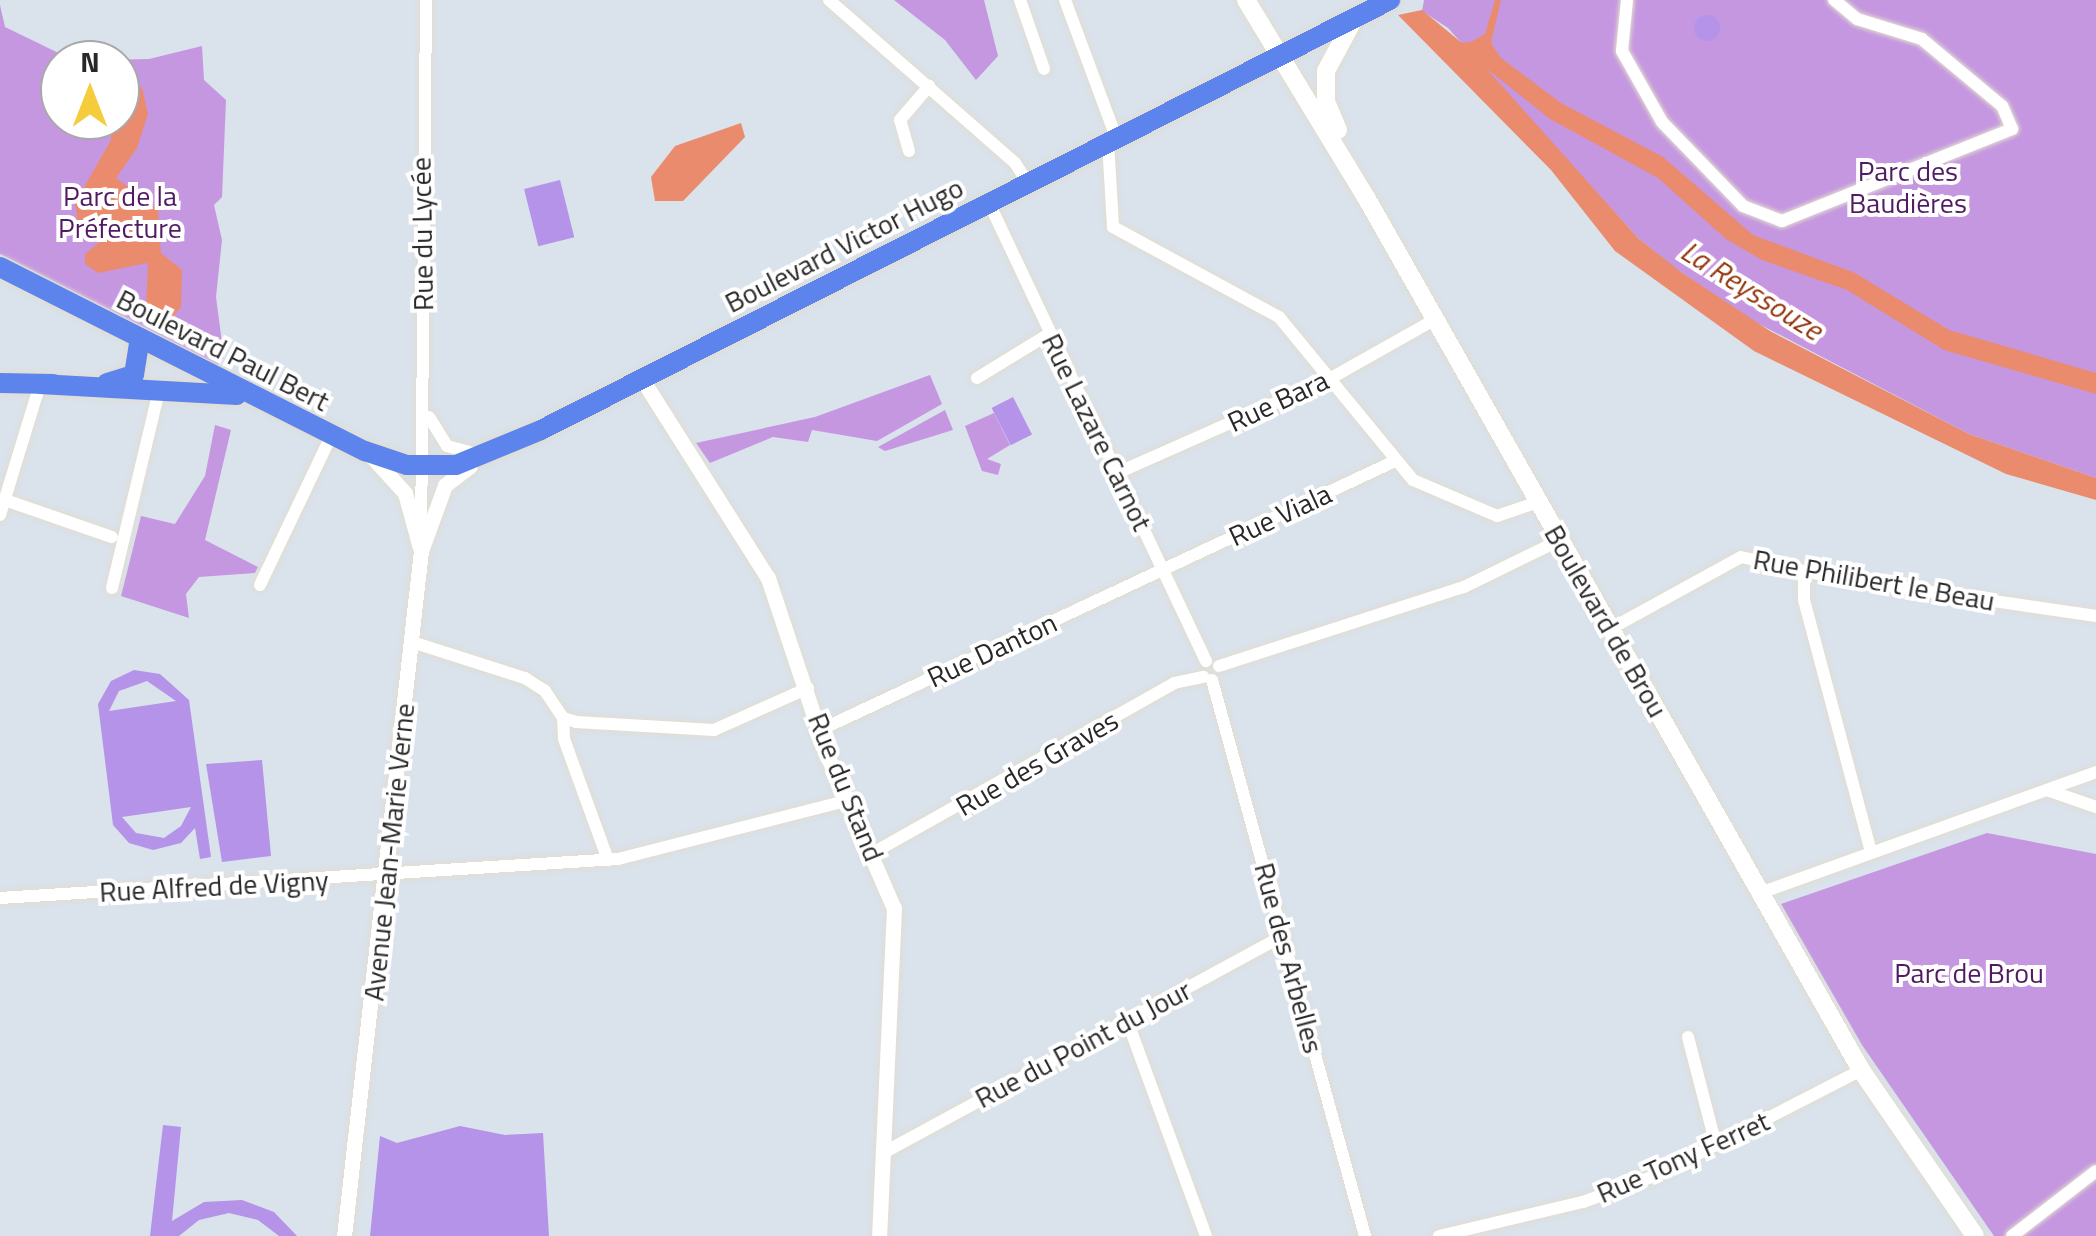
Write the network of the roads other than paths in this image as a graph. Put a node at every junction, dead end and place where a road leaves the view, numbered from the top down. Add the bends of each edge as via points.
1 (426, 0) edge
2 (829, 0) edge
3 (1020, 0) edge
4 (1065, 0) edge
5 (1246, 0) edge
6 (1627, 0) edge
7 (1834, 0) edge
8 (1388, 2) edge
9 (1354, 19) junction
10 (1282, 56) junction
11 (1044, 69) dead end
12 (929, 86) junction
13 (1112, 139) junction
14 (909, 151) dead end
15 (1028, 183) junction
16 (1367, 199) junction
17 (989, 203) junction
18 (0, 267) edge
19 (1434, 320) junction
20 (1049, 334) junction
21 (140, 339) junction
22 (976, 378) dead end
23 (1331, 378) junction
24 (642, 379) junction
25 (0, 383) edge
26 (40, 384) junction
27 (159, 390) junction
28 (254, 400) junction
29 (426, 410) junction
30 (331, 436) junction
31 (365, 451) junction
32 (486, 456) junction
33 (1395, 460) junction
34 (426, 468) junction
35 (1117, 474) junction
36 (5, 500) junction
37 (1538, 502) junction
38 (0, 515) edge
39 (112, 537) dead end
40 (1560, 540) junction
41 (421, 551) junction
42 (1164, 570) junction
43 (1804, 572) junction
44 (260, 585) dead end
45 (112, 588) dead end
46 (2096, 616) edge
47 (1610, 628) junction
48 (412, 642) junction
49 (1212, 663) junction
50 (1208, 679) junction
51 (808, 688) junction
52 (563, 718) junction
53 (820, 730) junction
54 (2092, 774) edge
55 (2047, 790) junction
56 (846, 801) junction
57 (2091, 805) edge
58 (1871, 851) junction
59 (872, 854) junction
60 (608, 860) junction
61 (383, 876) junction
62 (1763, 892) junction
63 (0, 898) edge
64 (1283, 936) junction
65 (1127, 1020) junction
66 (1688, 1036) dead end
67 (1862, 1070) junction
68 (1716, 1145) junction
69 (883, 1152) junction
70 (2096, 1170) edge
71 (344, 1236) edge
72 (878, 1236) edge
73 (1206, 1236) edge
74 (1365, 1236) edge
75 (1439, 1236) edge
76 (1974, 1236) edge
77 (2012, 1236) edge

1 - 29 street, Rue du Lycée via 420,136
2 - 12 street
3 - 11 street
4 - 13 street
5 - 10 main road, Boulevard de Brou
6 - 7 street via 1622,52 1662,122 1743,206 1782,220 2012,129 2002,106 1922,39 1857,19
8 - 9 main road, Boulevard Victor Hugo
9 - 10 main road, Boulevard Victor Hugo
9 - 16 main road via 1337,43 1324,92
10 - 13 main road, Boulevard Victor Hugo
10 - 16 main road, Boulevard de Brou
12 - 14 street via 900,120
12 - 15 street
13 - 15 main road, Boulevard Victor Hugo
13 - 23 street via 1114,227 1122,236 1266,308
15 - 17 main road, Boulevard Victor Hugo
16 - 19 main road, Boulevard de Brou
17 - 20 street, Rue Lazare Carnot
17 - 24 main road, Boulevard Victor Hugo
18 - 21 main road, Boulevard Paul Bert
19 - 23 street, Rue Bara
19 - 37 main road, Boulevard de Brou
20 - 22 street
20 - 35 street, Rue Lazare Carnot
21 - 26 main road via 140,364 128,380
21 - 28 main road, Boulevard Paul Bert
23 - 33 street
23 - 35 street, Rue Bara
24 - 32 main road, Boulevard Victor Hugo
24 - 51 street, Rue du Stand via 768,578
25 - 26 main road
26 - 27 main road
26 - 36 street
27 - 28 main road
27 - 45 street
28 - 30 main road, Boulevard Paul Bert
29 - 32 street via 447,446
29 - 34 street, Rue du Lycée
30 - 31 main road, Boulevard Paul Bert
30 - 44 street
31 - 34 main road, Boulevard Paul Bert
31 - 41 street via 406,494
32 - 34 main road, Boulevard Victor Hugo
32 - 41 street via 445,486
33 - 37 street via 1427,491 1476,511 1506,516
33 - 42 street, Rue Viala
34 - 41 street, Avenue Jean-Marie Verne
35 - 42 street, Rue Lazare Carnot
36 - 38 street
36 - 39 street
37 - 40 main road, Boulevard de Brou
40 - 47 main road, Boulevard de Brou
40 - 49 street via 1464,588
41 - 48 street, Avenue Jean-Marie Verne
42 - 49 street, Rue Lazare Carnot
42 - 53 street, Rue Danton
43 - 46 street, Rue Philibert le Beau
43 - 47 street, Rue Philibert le Beau via 1736,558
43 - 58 street via 1804,600
47 - 62 main road, Boulevard de Brou
48 - 52 street via 525,678 545,691
48 - 61 street, Avenue Jean-Marie Verne
49 - 50 street
50 - 59 street, Rue des Graves via 1174,683
50 - 64 street, Rue des Arbelles
51 - 52 street via 714,730
51 - 53 street, Rue du Stand
52 - 60 street via 564,739
53 - 56 street, Rue du Stand
54 - 55 street
54 - 57 street
55 - 57 street
55 - 58 street
56 - 59 street, Rue du Stand
56 - 60 street, Rue Alfred de Vigny
58 - 62 street
59 - 69 street, Rue du Stand via 896,921
60 - 61 street, Rue Alfred de Vigny
61 - 63 street, Rue Alfred de Vigny
61 - 71 street, Avenue Jean-Marie Verne
62 - 67 main road, Boulevard de Brou
64 - 65 street, Rue du Point du Jour
64 - 74 street, Rue des Arbelles
65 - 69 street, Rue du Point du Jour
65 - 73 street
66 - 68 street
67 - 68 street, Rue Tony Ferret
67 - 76 main road, Boulevard de Brou
68 - 75 street, Rue Tony Ferret via 1583,1202
69 - 72 street, Rue du Stand
70 - 77 street

